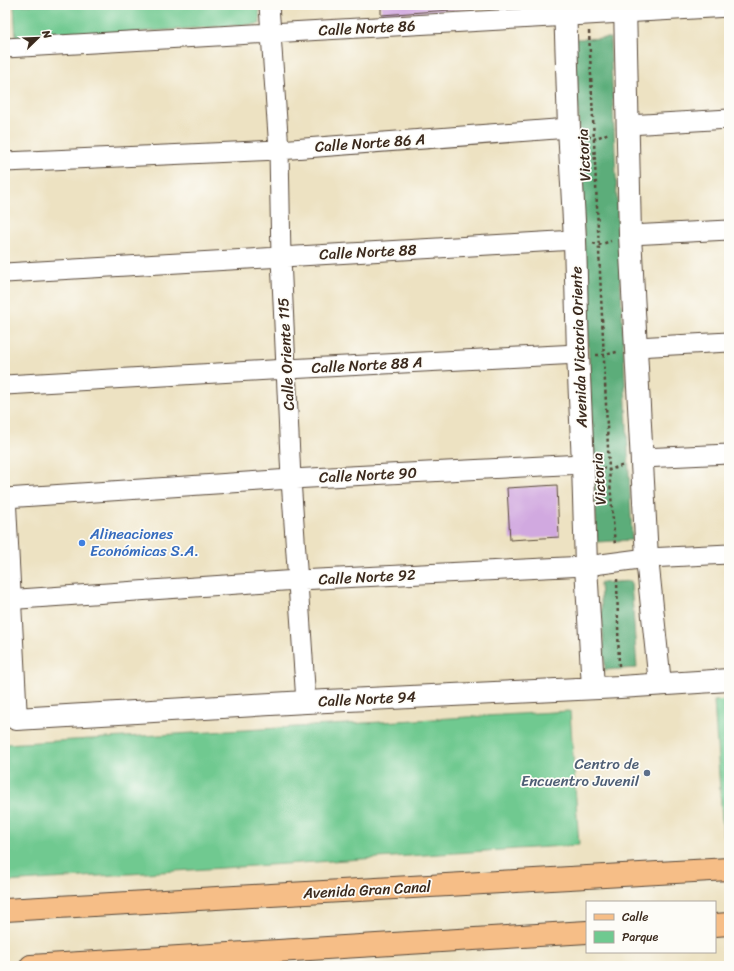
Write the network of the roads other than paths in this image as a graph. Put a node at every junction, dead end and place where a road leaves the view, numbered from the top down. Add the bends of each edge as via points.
1 (269, 5) edge
2 (729, 7) edge
3 (625, 9) edge
4 (565, 11) edge
5 (270, 34) junction
6 (5, 48) edge
7 (729, 119) edge
8 (628, 125) junction
9 (569, 128) junction
10 (279, 150) junction
11 (5, 162) edge
12 (729, 230) edge
13 (630, 235) junction
14 (575, 240) junction
15 (281, 258) junction
16 (5, 273) edge
17 (729, 342) edge
18 (636, 347) junction
19 (578, 354) junction
20 (287, 368) junction
21 (5, 385) edge
22 (729, 454) edge
23 (642, 458) junction
24 (584, 464) junction
25 (291, 479) junction
26 (5, 498) edge
27 (5, 505) edge
28 (729, 554) edge
29 (648, 558) junction
30 (586, 566) junction
31 (298, 580) junction
32 (8, 600) edge
33 (729, 680) edge
34 (660, 684) junction
35 (593, 688) junction
36 (306, 702) junction
37 (10, 719) edge
38 (729, 869) edge
39 (5, 910) edge
40 (729, 924) edge
41 (716, 925) edge
42 (586, 932) edge
43 (31, 966) edge

1 - 5 street, Calle Oriente 115
2 - 3 street, Calle Norte 86
3 - 4 street, Calle Norte 86 via 588,16
3 - 8 street
4 - 5 street, Calle Norte 86
4 - 9 street, Avenida Victoria Oriente
5 - 6 street, Calle Norte 86
5 - 10 street, Calle Oriente 115
7 - 8 street
8 - 13 street
9 - 10 street, Calle Norte 86 A
9 - 14 street, Avenida Victoria Oriente
10 - 11 street, Calle Norte 86 A
10 - 15 street, Calle Oriente 115
12 - 13 street
13 - 18 street
14 - 15 street, Calle Norte 88
14 - 19 street, Avenida Victoria Oriente
15 - 16 street, Calle Norte 88
15 - 20 street, Calle Oriente 115
17 - 18 street
18 - 23 street
19 - 20 street, Calle Norte 88 A
19 - 24 street, Avenida Victoria Oriente
20 - 21 street, Calle Norte 88 A
20 - 25 street, Calle Oriente 115
22 - 23 street
23 - 29 street
24 - 25 street, Calle Norte 90
24 - 30 street, Avenida Victoria Oriente
25 - 26 street, Calle Norte 90
25 - 31 street, Calle Oriente 115
27 - 32 street
28 - 29 street, Calle Norte 92
29 - 30 street, Calle Norte 92
29 - 34 street
30 - 31 street, Calle Norte 92
30 - 35 street, Avenida Victoria Oriente
31 - 32 street, Calle Norte 92
31 - 36 street, Calle Oriente 115
32 - 37 street
33 - 34 street, Calle Norte 94
34 - 35 street, Calle Norte 94
35 - 36 street, Calle Norte 94
36 - 37 street, Calle Norte 94
38 - 39 main road, Avenida Gran Canal
40 - 41 main road
42 - 43 main road

